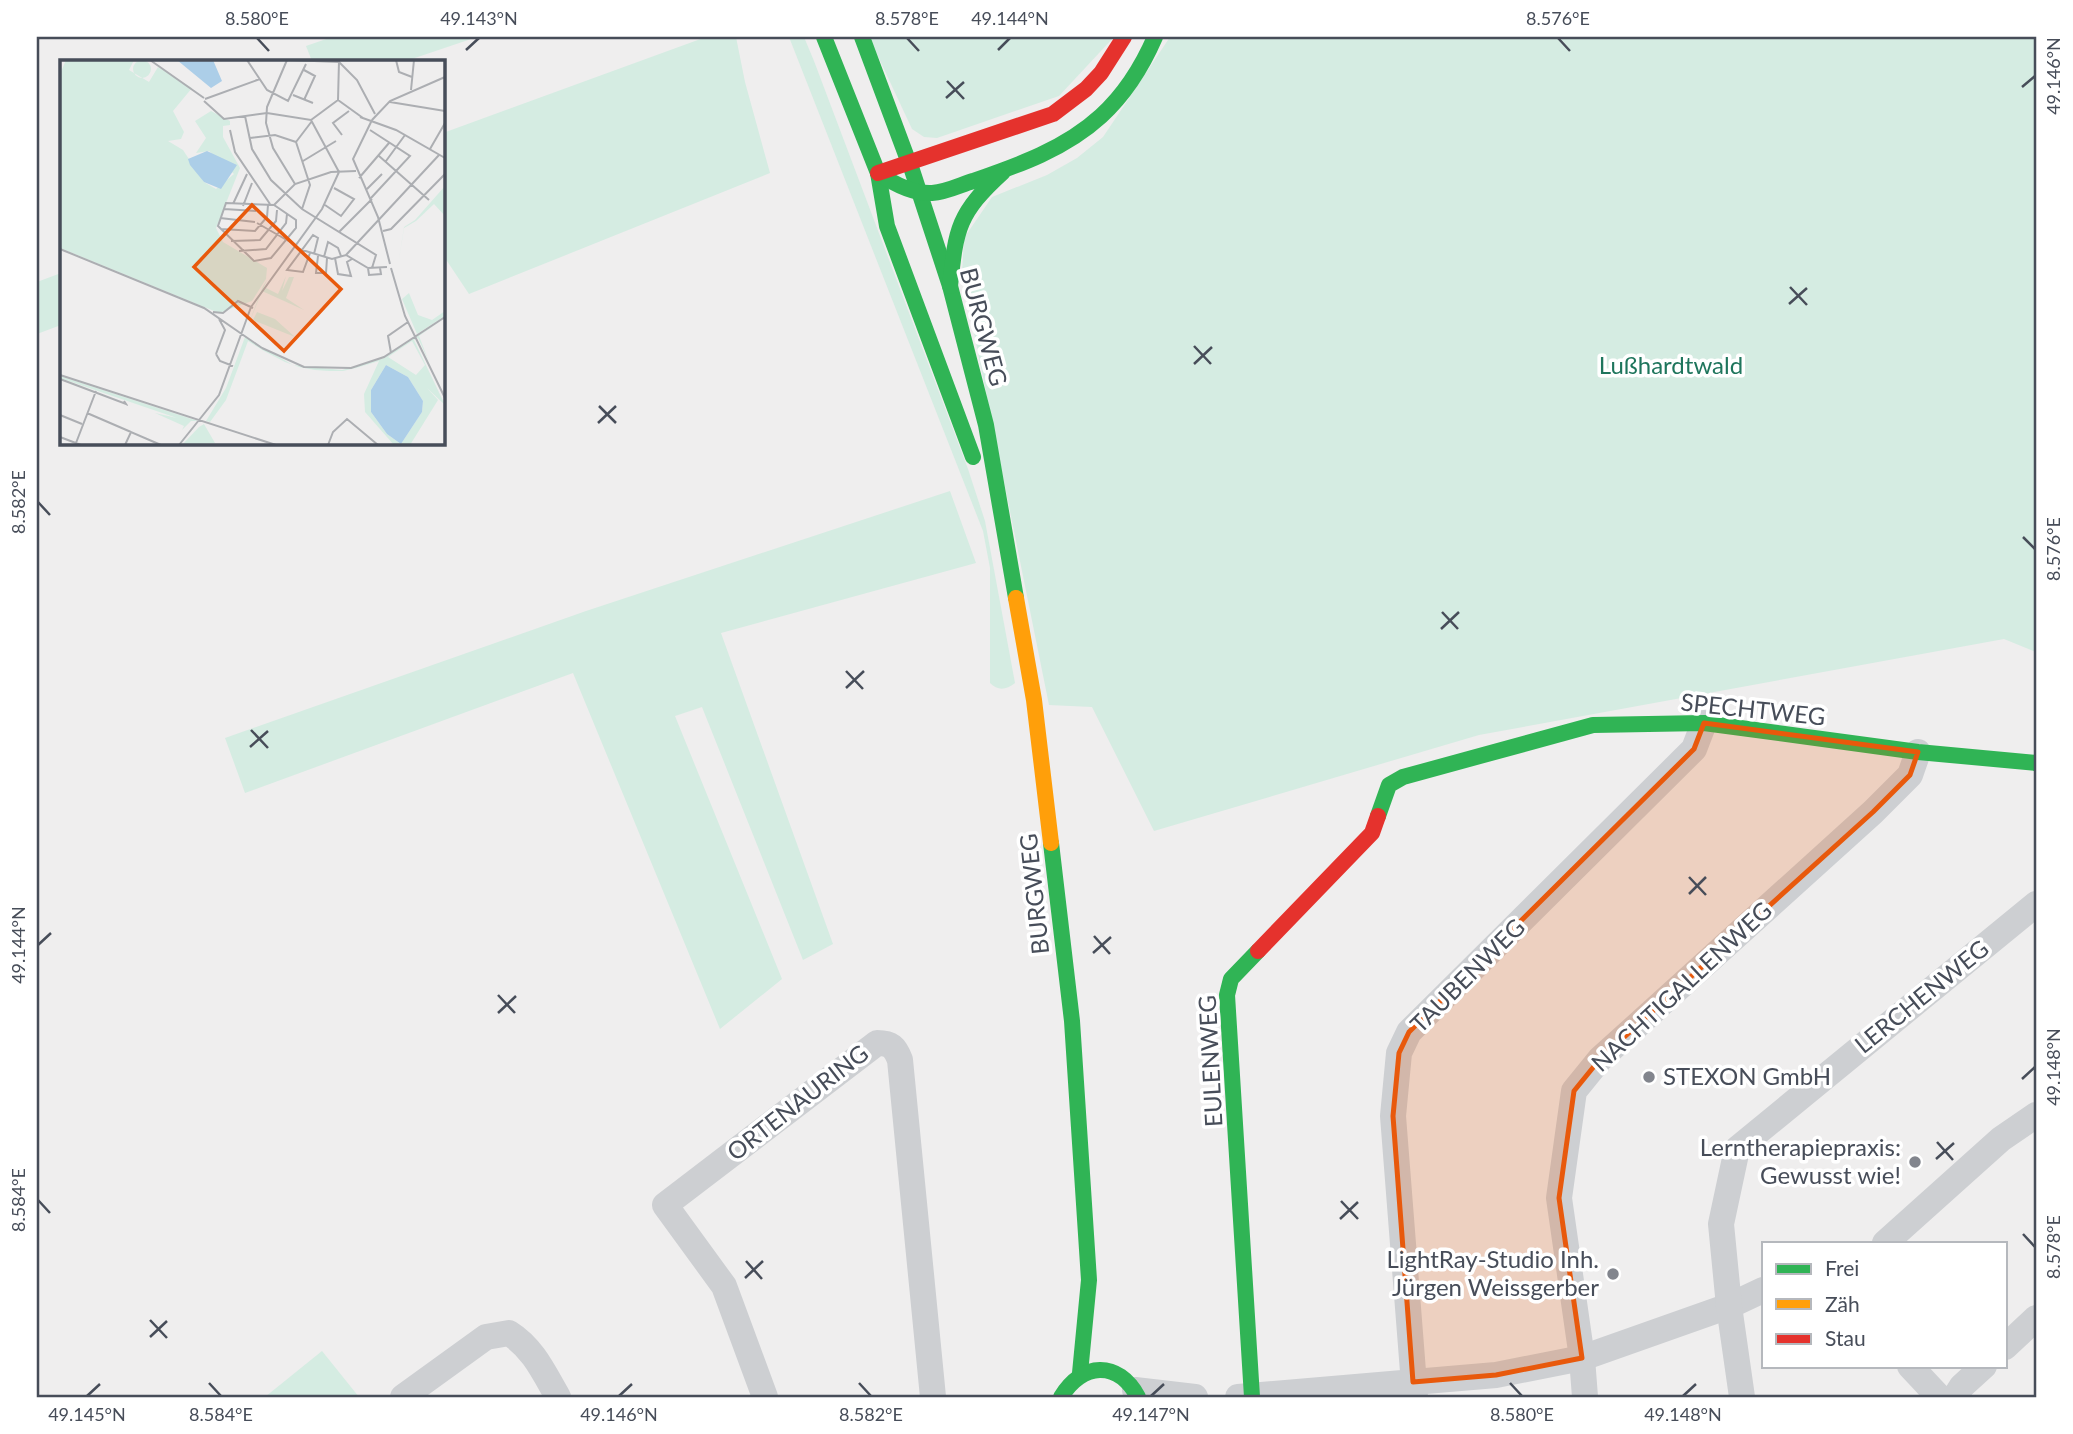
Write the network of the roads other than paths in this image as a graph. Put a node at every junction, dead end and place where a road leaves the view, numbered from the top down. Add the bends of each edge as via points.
1 (824, 37) edge
2 (862, 37) edge
3 (1124, 37) edge
4 (1155, 37) edge
5 (909, 163) junction
6 (1003, 171) junction
7 (878, 173) junction
8 (918, 191) junction
9 (950, 286) junction
10 (998, 506) junction
11 (1704, 723) junction
12 (1918, 752) junction
13 (2036, 763) edge
14 (1389, 785) joint
15 (2036, 904) edge
16 (2036, 1115) edge
17 (1886, 1242) edge
18 (1089, 1280) junction
19 (1762, 1290) edge
20 (1728, 1306) junction
21 (2036, 1318) edge
22 (1102, 1327) dead end
23 (2007, 1345) edge
24 (1109, 1350) dead end
25 (1582, 1358) junction
26 (1912, 1368) edge
27 (1982, 1368) edge
28 (1080, 1373) junction
29 (1130, 1387) edge
30 (1414, 1389) edge
31 (1247, 1396) edge
32 (403, 1397) edge
33 (558, 1397) edge
34 (765, 1397) edge
35 (933, 1397) edge
36 (1060, 1397) edge
37 (1195, 1397) edge
38 (1585, 1397) edge
39 (1742, 1397) edge
40 (1939, 1397) edge
41 (1955, 1397) edge

1 - 7 main road, BURGWEG
2 - 5 main road, BURGWEG
3 - 5 main road via 1101,73 1053,114
4 - 6 main road via 1128,88 1101,116 1077,136
5 - 7 main road
5 - 8 main road, BURGWEG
6 - 8 main road via 933,193
6 - 9 main road via 974,200 962,220
7 - 8 main road
7 - 10 main road, BURGWEG via 887,226 971,454
8 - 9 main road, BURGWEG
9 - 10 main road, BURGWEG via 986,425
10 - 18 main road, BURGWEG via 1034,700 1053,842 1072,1021
11 - 12 main road, SPECHTWEG
11 - 14 main road, SPECHTWEG via 1593,725 1403,777
11 - 30 street, TAUBENWEG via 1695,749 1409,1032 1399,1053 1393,1116
12 - 13 main road, SPECHTWEG
12 - 25 street, NACHTIGALLENWEG via 1910,775 1873,812 1600,1059 1574,1091 1559,1198
14 - 31 main road, EULENWEG via 1373,833 1231,979 1227,995
15 - 20 street, LERCHENWEG via 1737,1149 1721,1224
16 - 17 street via 2001,1139
18 - 22 main road, BURGWEG
18 - 28 main road, BURGWEG
19 - 20 street
20 - 25 street
20 - 39 street, LERCHENWEG
21 - 23 street
24 - 29 main road
25 - 30 street
25 - 38 street, NACHTIGALLENWEG
26 - 40 street
27 - 41 street
28 - 29 main road via 1092,1369
28 - 36 main road
29 - 37 street
30 - 31 street
32 - 33 street via 486,1337 509,1333 534,1356
34 - 35 street, ORTENAURING via 724,1286 665,1205 877,1043 887,1043 900,1060

